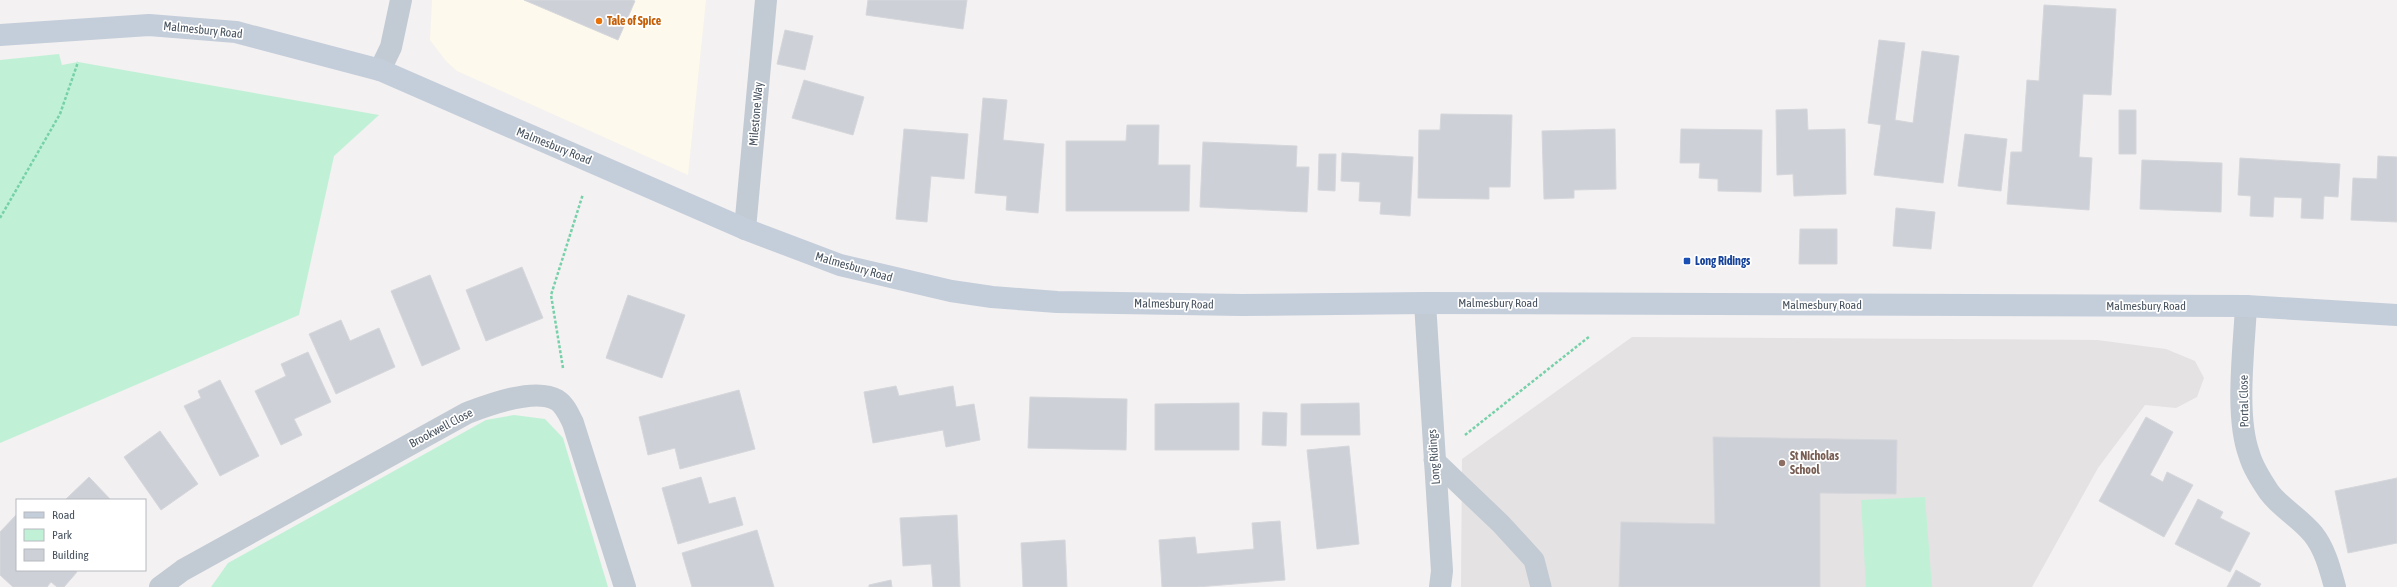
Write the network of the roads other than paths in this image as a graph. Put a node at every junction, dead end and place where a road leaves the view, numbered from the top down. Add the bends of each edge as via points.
1 (401, 0) edge
2 (766, 0) edge
3 (0, 35) edge
4 (380, 70) junction
5 (746, 228) junction
6 (1425, 303) junction
7 (2246, 306) junction
8 (2397, 316) edge
9 (1434, 460) junction
10 (160, 587) edge
11 (624, 587) edge
12 (1440, 587) edge
13 (1541, 587) edge
14 (2335, 587) edge

1 - 4 street via 391,47
2 - 5 street, Milestone Way
3 - 4 main road, Malmesbury Road via 149,25 236,32
4 - 5 main road, Malmesbury Road
5 - 6 main road, Malmesbury Road via 840,265 951,292 992,297 1057,302 1242,305
6 - 7 main road, Malmesbury Road
6 - 9 street, Long Ridings
7 - 8 main road, Malmesbury Road
7 - 14 street, Portal Close via 2242,417 2248,453 2255,469 2276,500 2313,535 2328,564
9 - 12 street, Long Ridings via 1442,571
9 - 13 lane via 1501,524 1534,560
10 - 11 street, Brookwell Close via 183,570 467,413 513,398 556,400 573,422

